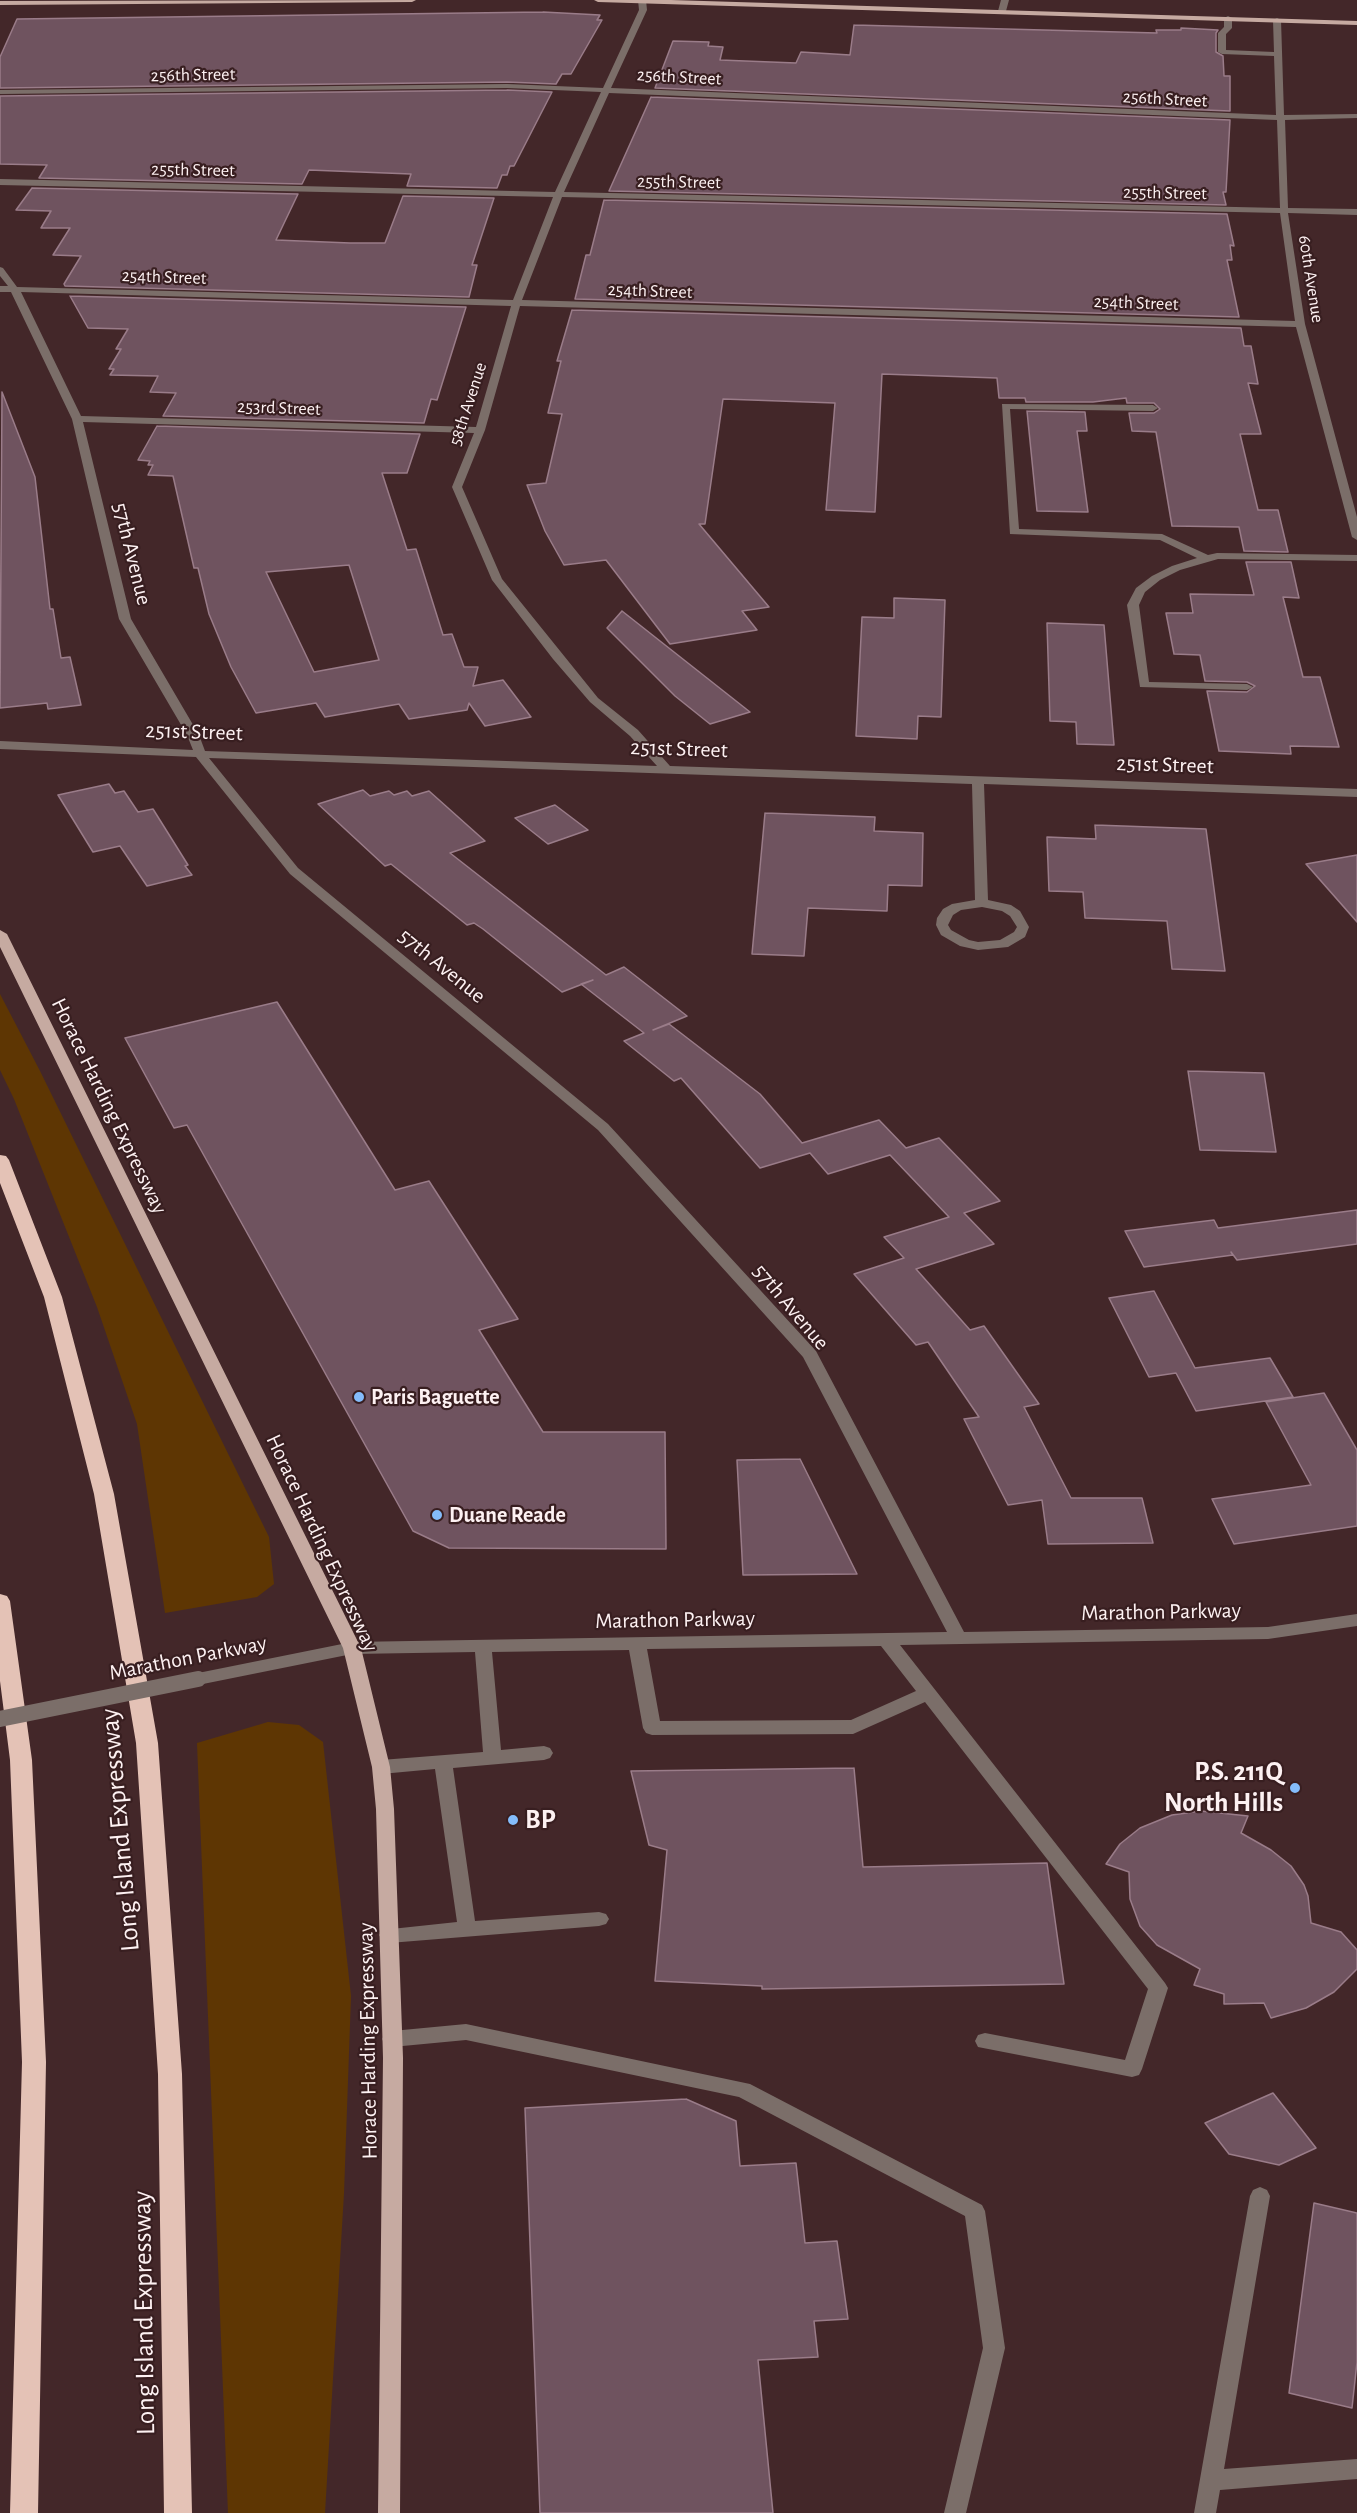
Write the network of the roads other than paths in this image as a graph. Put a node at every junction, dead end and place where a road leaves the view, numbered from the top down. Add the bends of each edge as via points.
1 (411, 0) edge
2 (598, 0) edge
3 (1005, 0) edge
4 (71, 1) edge
5 (642, 1) edge
6 (0, 3) edge
7 (1002, 11) junction
8 (1228, 18) junction
9 (1277, 20) junction
10 (1357, 23) edge
11 (1278, 54) junction
12 (608, 89) junction
13 (0, 92) edge
14 (1357, 116) edge
15 (1279, 117) junction
16 (0, 182) edge
17 (558, 195) junction
18 (1284, 212) junction
19 (1357, 212) edge
20 (0, 270) edge
21 (0, 289) edge
22 (15, 290) junction
23 (516, 303) junction
24 (1300, 324) junction
25 (1153, 408) dead end
26 (77, 419) junction
27 (480, 430) junction
28 (1357, 537) edge
29 (1357, 558) edge
30 (1208, 559) junction
31 (1247, 687) dead end
32 (0, 745) edge
33 (200, 754) junction
34 (667, 770) junction
35 (978, 780) junction
36 (1357, 793) edge
37 (982, 903) junction
38 (0, 934) edge
39 (0, 1160) edge
40 (0, 1600) edge
41 (1357, 1620) edge
42 (958, 1637) junction
43 (885, 1638) junction
44 (637, 1644) junction
45 (483, 1646) junction
46 (351, 1648) junction
47 (928, 1693) junction
48 (0, 1719) edge
49 (544, 1753) dead end
50 (493, 1757) junction
51 (442, 1762) junction
52 (381, 1767) junction
53 (599, 1919) dead end
54 (467, 1929) junction
55 (389, 1935) junction
56 (392, 2040) junction
57 (985, 2041) dead end
58 (1260, 2196) dead end
59 (1357, 2469) edge
60 (1211, 2480) junction
61 (24, 2513) edge
62 (178, 2513) edge
63 (388, 2513) edge
64 (955, 2513) edge
65 (1205, 2513) edge

1 - 4 main road
2 - 5 main road
3 - 7 street
4 - 6 main road
5 - 7 main road
5 - 12 street, 58th Avenue via 643,10
7 - 8 main road
8 - 9 main road
8 - 11 street via 1228,28 1222,33 1222,52
9 - 10 main road
9 - 11 street, 60th Avenue
11 - 15 street, 60th Avenue
12 - 13 street, 256th Street via 495,86
12 - 15 street, 256th Street
12 - 17 street, 58th Avenue
14 - 15 street, 256th Street
15 - 18 street, 60th Avenue
16 - 17 street, 255th Street
17 - 18 street, 255th Street
17 - 23 street, 58th Avenue
18 - 19 street, 255th Street
18 - 24 street, 60th Avenue
20 - 22 street, 57th Avenue
21 - 22 street, 254th Street
22 - 23 street, 254th Street
22 - 26 street, 57th Avenue
23 - 24 street, 254th Street
23 - 27 street, 58th Avenue
24 - 28 street, 60th Avenue
25 - 30 street via 1005,406 1014,532 1162,537
26 - 27 street, 253rd Street
26 - 33 street, 57th Avenue via 125,619 193,735
27 - 34 street, 58th Avenue via 457,487 497,580 594,700 634,733
29 - 30 street
30 - 31 street via 1176,568 1140,590 1133,605 1144,685
32 - 33 street, 251st Street
33 - 34 street, 251st Street
33 - 42 street, 57th Avenue via 294,872 603,1127 810,1355
34 - 35 street, 251st Street
35 - 36 street, 251st Street
35 - 37 street
37 - 37 street via 948,912 942,925 946,932 978,946 1003,944 1020,934 1023,927 1015,914
38 - 46 main road, Horace Harding Expressway
39 - 62 highway, Long Island Expressway via 53,1297 104,1494 147,1743 170,2074
40 - 61 highway via 21,1760 34,2062
41 - 42 street, Marathon Parkway via 1268,1633
42 - 43 street, Marathon Parkway
43 - 44 street, Marathon Parkway
43 - 47 street
44 - 45 street, Marathon Parkway
44 - 47 street via 652,1728 853,1727
45 - 46 street, Marathon Parkway
45 - 50 street
46 - 48 street, Marathon Parkway, bridge
46 - 52 main road, Horace Harding Expressway
47 - 57 street via 1158,1988 1132,2069
49 - 50 street
50 - 51 street
51 - 52 street
51 - 54 street
52 - 55 main road, Horace Harding Expressway
53 - 54 street
54 - 55 street
55 - 56 main road, Horace Harding Expressway
56 - 63 main road, Horace Harding Expressway
56 - 64 street via 466,2032 743,2090 975,2211 994,2348
58 - 60 street
59 - 60 street
60 - 65 street

